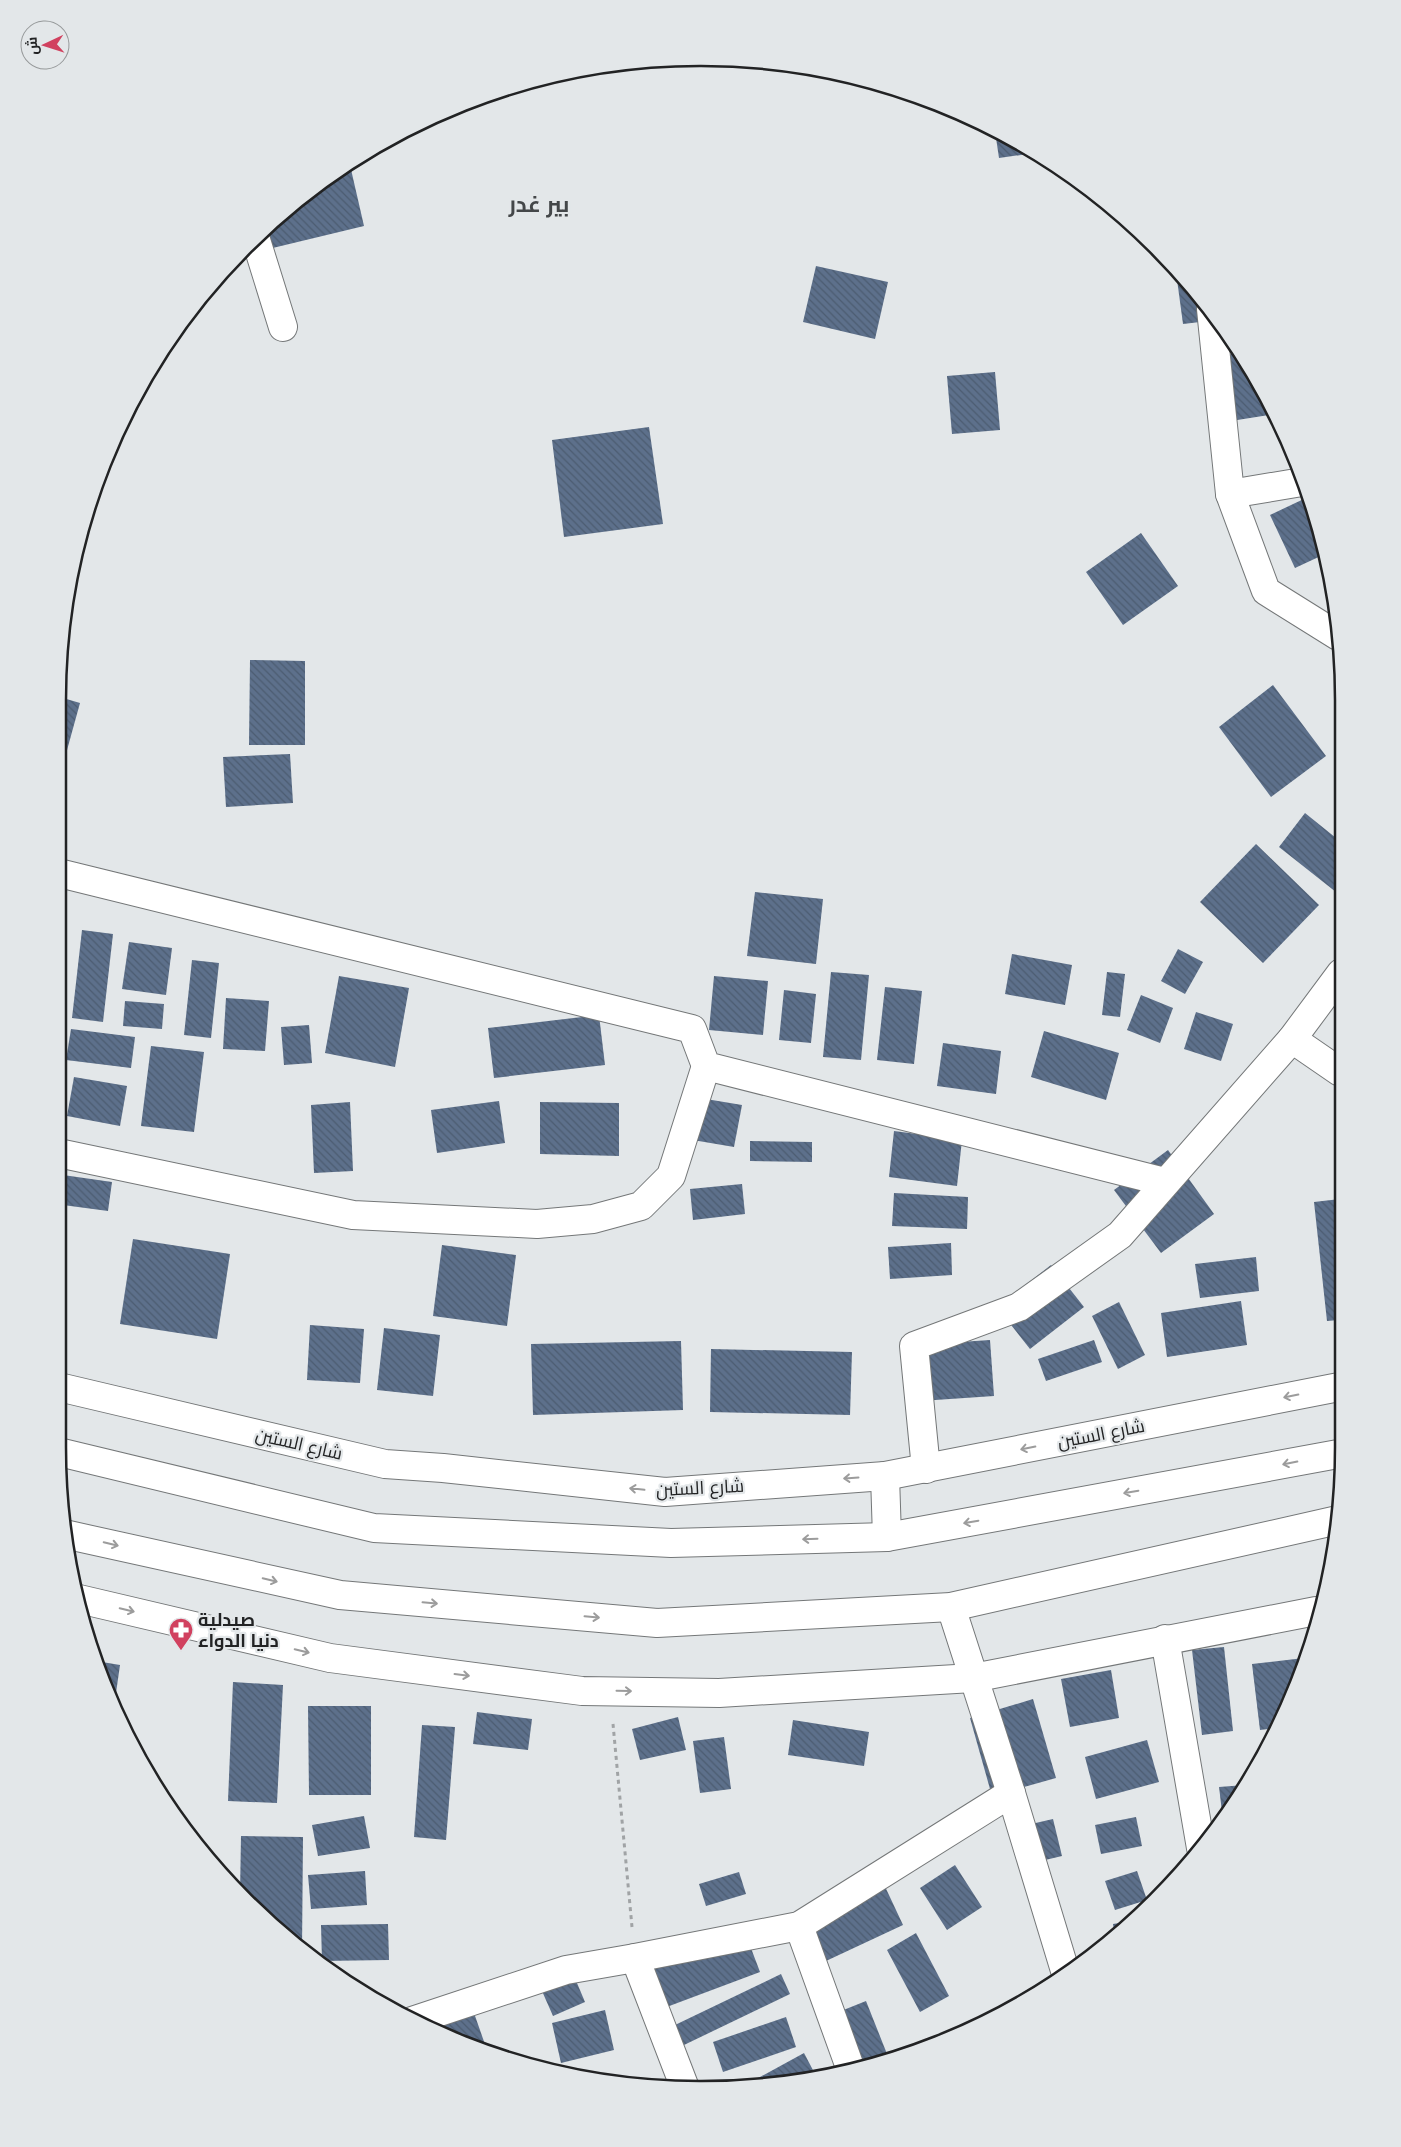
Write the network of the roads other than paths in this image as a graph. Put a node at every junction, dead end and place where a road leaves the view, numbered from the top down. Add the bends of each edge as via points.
1 (258, 246) edge
2 (1212, 325) edge
3 (283, 327) dead end
4 (1296, 483) edge
5 (1230, 494) junction
6 (1330, 631) edge
7 (66, 875) edge
8 (1335, 981) edge
9 (1292, 1039) junction
10 (706, 1066) junction
11 (1335, 1069) edge
12 (66, 1155) edge
13 (1165, 1182) junction
14 (1335, 1388) edge
15 (66, 1389) edge
16 (66, 1453) edge
17 (1335, 1455) edge
18 (926, 1469) junction
19 (885, 1476) junction
20 (1330, 1522) edge
21 (73, 1536) edge
22 (887, 1537) junction
23 (85, 1601) edge
24 (951, 1607) junction
25 (1313, 1612) edge
26 (1165, 1639) junction
27 (973, 1678) junction
28 (1011, 1793) junction
29 (1199, 1838) edge
30 (800, 1926) junction
31 (635, 1958) junction
32 (1064, 1966) edge
33 (424, 2017) edge
34 (849, 2063) edge
35 (682, 2080) edge

1 - 3 main road
2 - 5 main road
4 - 5 main road
5 - 6 main road via 1266,591
7 - 10 main road via 692,1030
8 - 9 main road
9 - 11 main road
9 - 13 main road
10 - 12 main road via 671,1176 641,1206 593,1219 537,1224 353,1215
10 - 13 main road
13 - 18 main road via 1120,1235 1019,1307 914,1346
14 -> 18 main road, شارع الستين
19 -> 15 main road, شارع الستين via 665,1492 385,1464
22 -> 16 main road via 671,1543 374,1528
17 -> 22 main road
18 - 19 main road, شارع الستين
19 - 22 main road
20 - 24 main road
21 -> 24 main road via 340,1595 657,1623
23 -> 27 main road via 330,1658 582,1691 719,1693
24 - 27 main road
25 - 26 main road
26 - 27 main road
26 - 29 main road
27 - 28 main road
28 - 30 main road
28 - 32 main road
30 - 31 main road
30 - 34 main road
31 - 33 main road via 566,1970
31 - 35 main road

